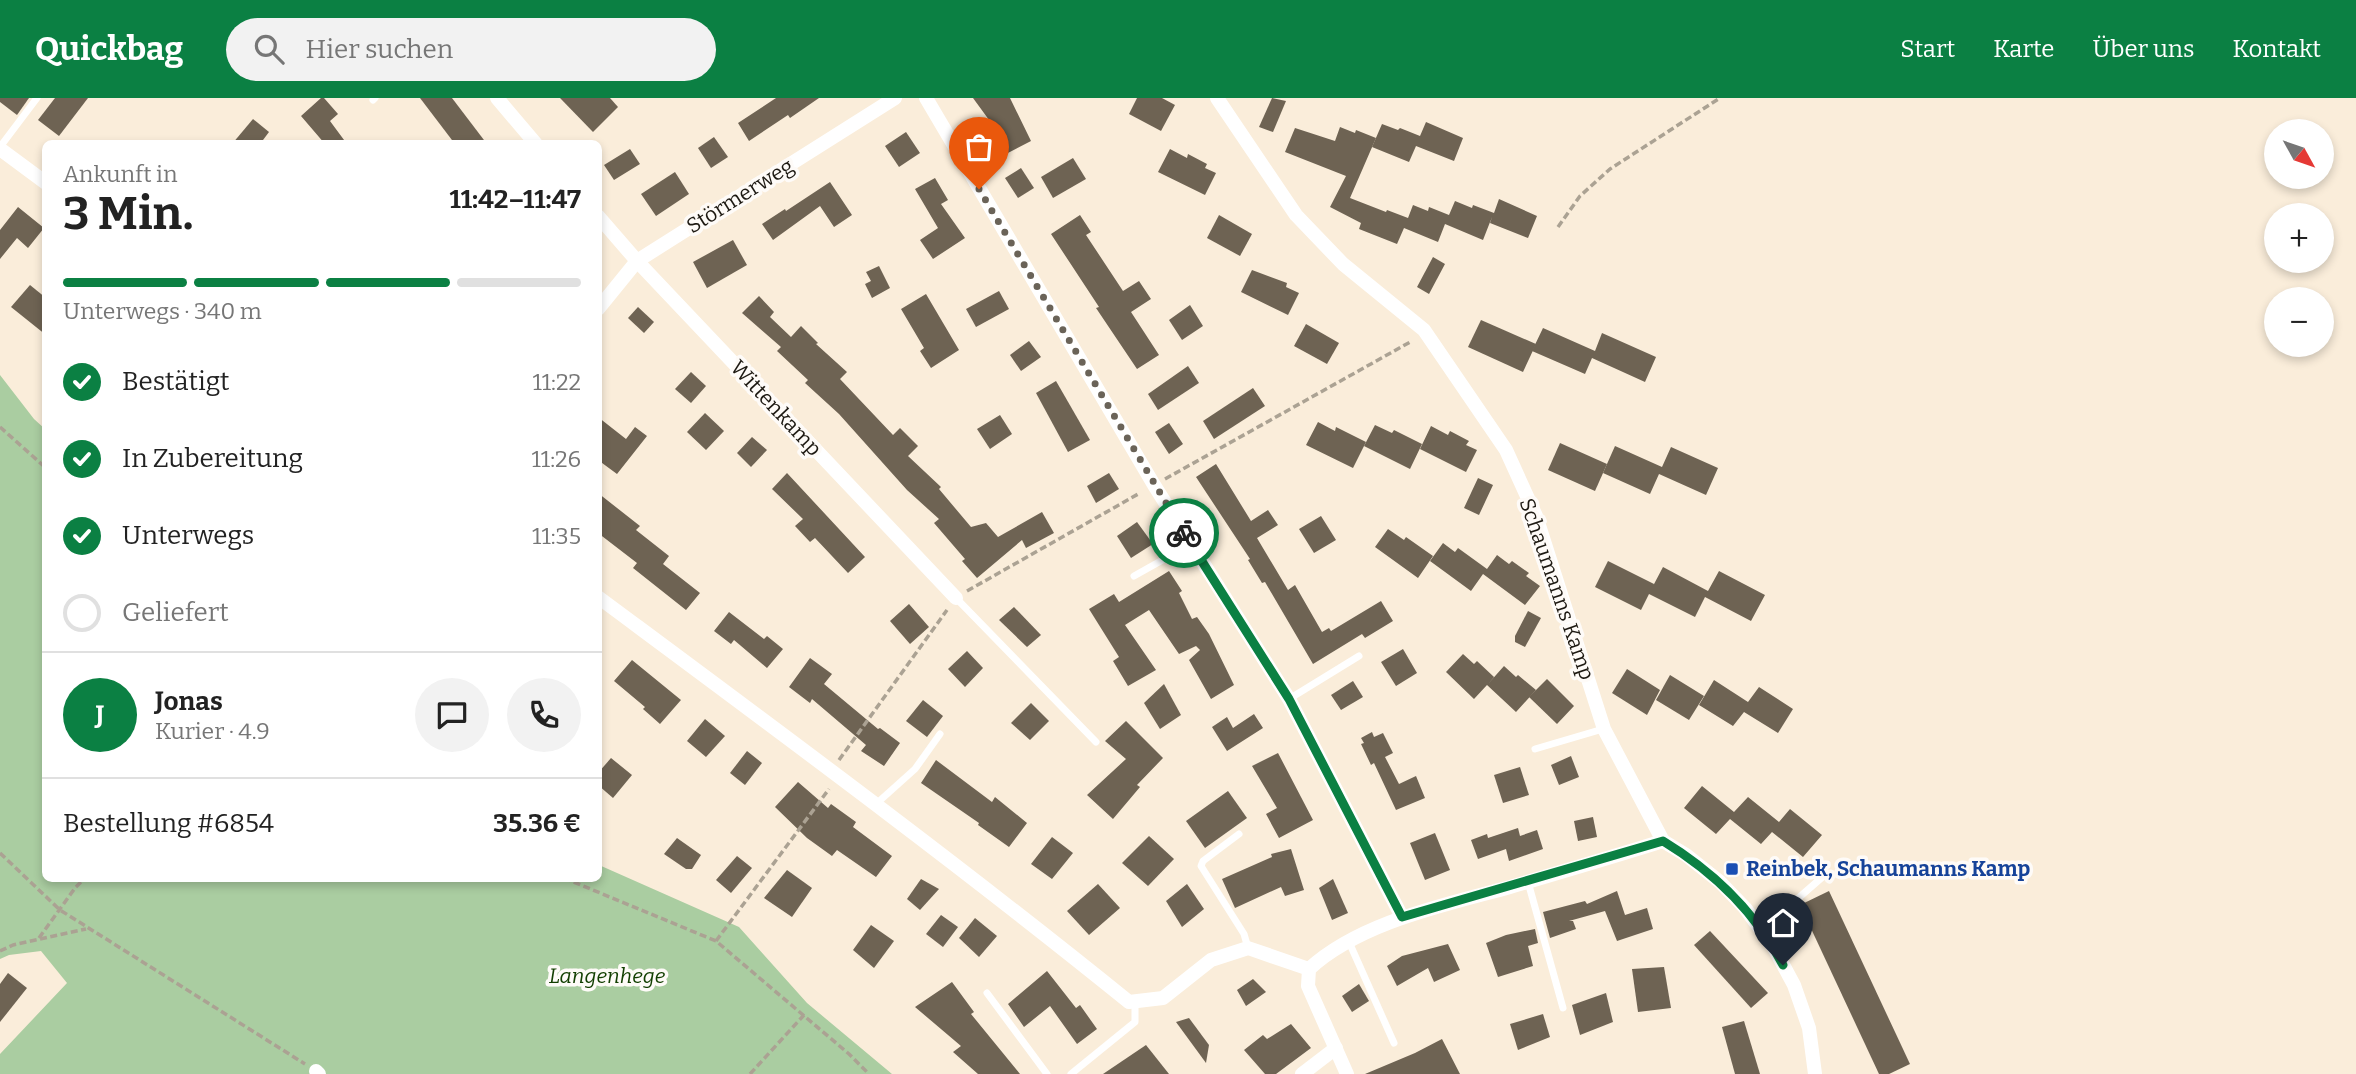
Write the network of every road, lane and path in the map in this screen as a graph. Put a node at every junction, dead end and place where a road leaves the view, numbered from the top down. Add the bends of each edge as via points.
1 (37, 98) edge
2 (497, 98) edge
3 (895, 98) edge
4 (926, 98) edge
5 (1217, 98) edge
6 (1720, 98) edge
7 (533, 140) edge
8 (0, 148) edge
9 (42, 180) edge
10 (602, 221) edge
11 (1558, 227) dead end
12 (637, 261) junction
13 (602, 304) edge
14 (1424, 330) junction
15 (0, 427) edge
16 (42, 464) edge
17 (1154, 485) junction
18 (1191, 544) junction
19 (1134, 576) dead end
20 (956, 598) joint
21 (602, 600) edge
22 (1359, 656) dead end
23 (1289, 699) junction
24 (1604, 729) junction
25 (940, 734) dead end
26 (1096, 742) dead end
27 (1535, 749) dead end
28 (838, 776) junction
29 (876, 804) junction
30 (1240, 834) dead end
31 (1663, 841) junction
32 (0, 852) edge
33 (1828, 873) dead end
34 (81, 882) edge
35 (574, 882) edge
36 (1528, 882) junction
37 (60, 910) junction
38 (1402, 917) junction
39 (88, 929) junction
40 (1762, 930) junction
41 (38, 939) junction
42 (716, 941) junction
43 (1349, 942) junction
44 (1248, 948) junction
45 (0, 951) edge
46 (1309, 969) junction
47 (987, 993) dead end
48 (1135, 1001) junction
49 (1563, 1008) dead end
50 (804, 1015) junction
51 (1394, 1043) dead end
52 (1336, 1048) junction
53 (317, 1072) edge
54 (750, 1074) edge
55 (869, 1074) edge
56 (1047, 1074) edge
57 (1071, 1074) edge
58 (1302, 1074) edge
59 (1347, 1074) edge
60 (1815, 1074) edge

1 - 8 lane
2 - 7 street
3 - 12 street, Störmerweg
4 - 17 street
5 - 14 street, Schaumanns Kamp via 1296,215 1343,264
6 - 11 path via 1611,169 1580,196
8 - 9 street
10 - 12 street, Wittenkamp
12 - 13 street, Störmerweg
12 - 20 street, Wittenkamp
14 - 17 path via 1409,343
14 - 24 street, Schaumanns Kamp via 1506,450 1536,516
15 - 16 path
17 - 18 street
18 - 19 lane
18 - 23 street
20 - 26 lane
21 - 28 street
22 - 23 lane
23 - 38 street
24 - 27 lane
24 - 31 street, Schaumanns Kamp
25 - 29 lane via 915,769
28 - 29 street
28 - 42 path
29 - 48 street via 1129,1002
30 - 44 lane via 1201,866
31 - 36 street
31 - 40 street, Schaumanns Kamp via 1720,882
32 - 37 path
33 - 40 lane
34 - 37 path
35 - 42 path
36 - 38 street
36 - 49 lane
37 - 39 path
37 - 41 path
38 - 43 street
39 - 41 path
39 - 53 path
40 - 60 street, Schaumanns Kamp via 1794,985 1809,1028
41 - 45 path
42 - 50 path
43 - 46 street
43 - 51 lane
44 - 46 street
44 - 48 street via 1211,960 1163,998
46 - 52 street via 1308,986
47 - 56 lane
48 - 57 lane via 1135,1022
50 - 54 path
50 - 55 path
52 - 58 street
52 - 59 street

